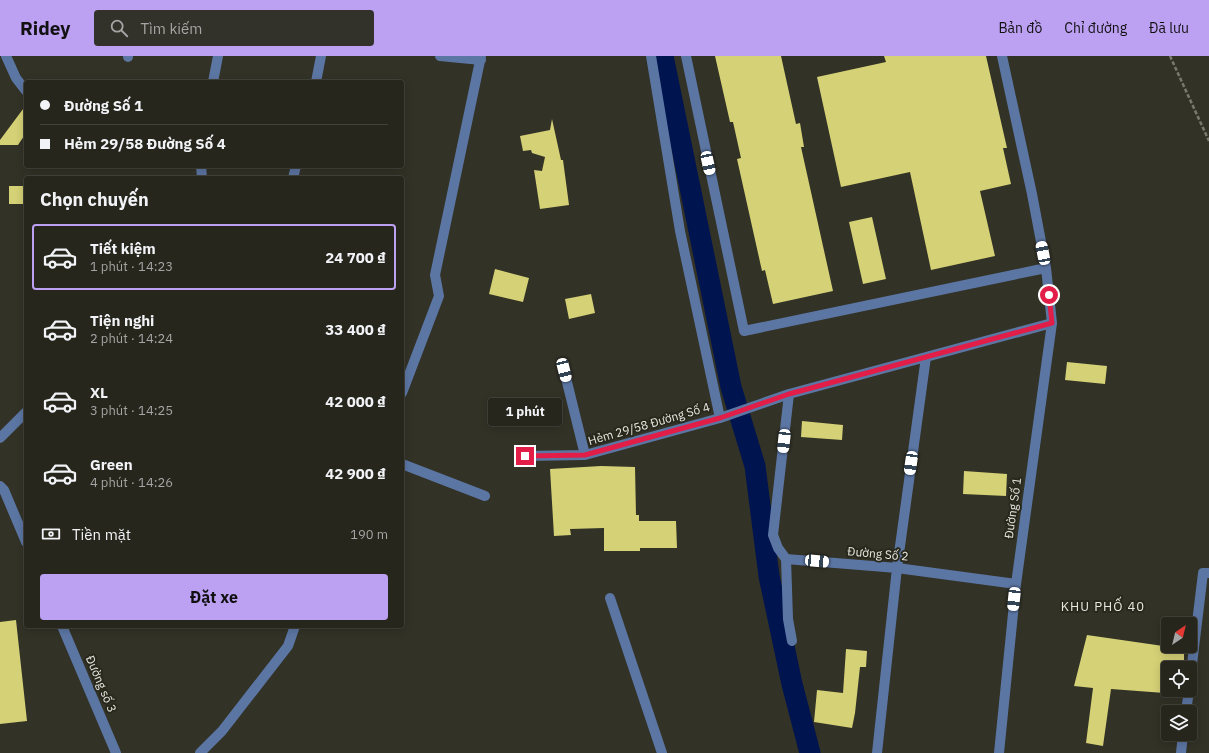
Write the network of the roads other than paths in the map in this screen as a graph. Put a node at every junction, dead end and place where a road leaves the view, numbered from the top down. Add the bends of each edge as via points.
1 (6, 56) edge
2 (218, 56) edge
3 (321, 56) edge
4 (440, 56) edge
5 (651, 56) edge
6 (686, 56) edge
7 (1002, 56) edge
8 (481, 58) edge
9 (213, 80) edge
10 (316, 80) edge
11 (24, 88) edge
12 (1046, 268) junction
13 (1052, 323) junction
14 (926, 357) junction
15 (564, 370) dead end
16 (404, 388) edge
17 (789, 394) junction
18 (24, 414) edge
19 (720, 418) junction
20 (0, 438) edge
21 (585, 455) junction
22 (525, 456) dead end
23 (404, 465) edge
24 (0, 486) edge
25 (486, 496) dead end
26 (24, 537) edge
27 (786, 559) junction
28 (897, 568) junction
29 (1209, 573) edge
30 (1016, 584) junction
31 (610, 598) dead end
32 (63, 628) edge
33 (294, 628) edge
34 (792, 641) dead end
35 (1192, 661) edge
36 (1183, 741) edge
37 (116, 753) edge
38 (200, 753) edge
39 (662, 753) edge
40 (877, 753) edge
41 (999, 753) edge
42 (1181, 753) edge

1 - 11 street via 16,78
2 - 9 street
3 - 10 street
4 - 8 street
5 - 19 street via 680,230
6 - 12 street via 744,331
7 - 12 street, Đường Số 1
8 - 16 street via 435,275 439,296
12 - 13 street, Đường Số 1
13 - 14 street, Hẻm 29/58 Đường Số 4
13 - 30 street, Đường Số 1
14 - 17 street, Hẻm 29/58 Đường Số 4
14 - 28 street
15 - 21 street, Hẻm 29/58 Đường Số 4
17 - 19 street, Hẻm 29/58 Đường Số 4
17 - 27 street via 774,535 778,548
18 - 20 street
19 - 21 street, Hẻm 29/58 Đường Số 4
21 - 22 street, Hẻm 29/58 Đường Số 4
23 - 25 street
24 - 26 street
27 - 28 street, Đường Số 2
27 - 34 street via 788,618
28 - 30 street, Đường Số 2
28 - 40 street
29 - 35 street via 1203,573
30 - 41 street, Đường Số 1
31 - 39 street
32 - 37 street, Đường số 3
33 - 38 street via 288,646 222,731
36 - 42 street

